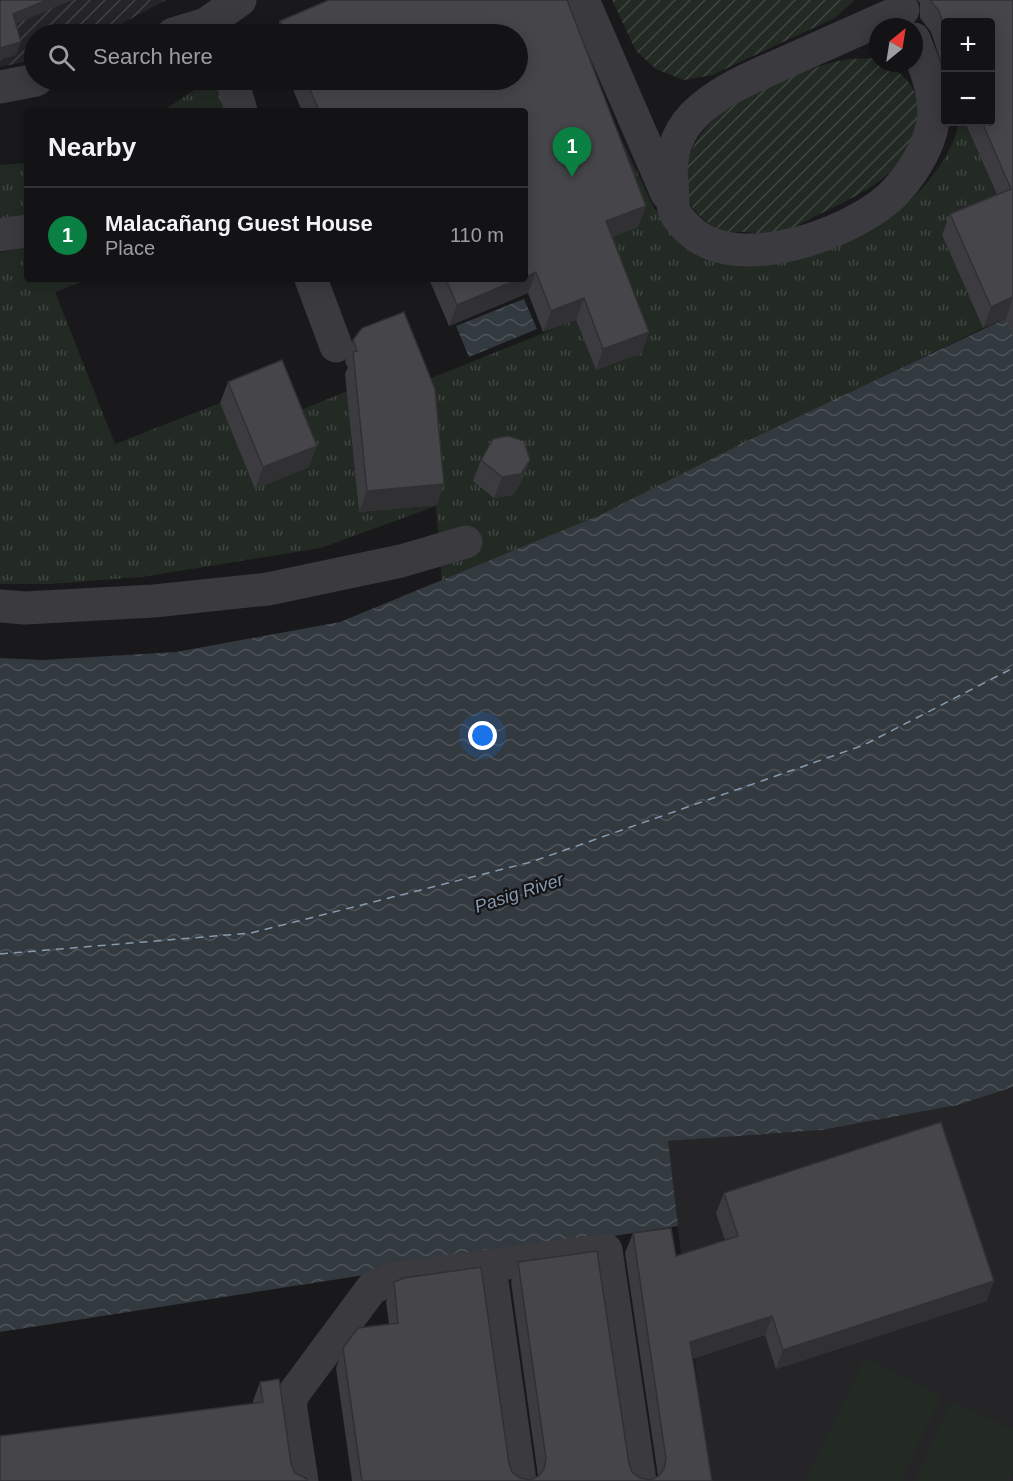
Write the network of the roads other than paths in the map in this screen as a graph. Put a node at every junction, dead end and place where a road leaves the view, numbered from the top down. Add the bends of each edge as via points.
1 (240, 0) edge
2 (583, 0) edge
3 (214, 24) edge
4 (869, 34) edge
5 (923, 63) edge
6 (24, 82) edge
7 (0, 87) edge
8 (235, 90) edge
9 (240, 108) edge
10 (675, 212) junction
11 (24, 231) edge
12 (0, 235) edge
13 (312, 282) edge
14 (336, 345) dead end
15 (466, 542) dead end
16 (0, 606) edge
17 (490, 1267) junction
18 (302, 1481) edge
19 (519, 1481) edge
20 (640, 1481) edge

1 - 3 street
2 - 10 street
4 - 10 street via 728,90 694,115 680,133 673,152
5 - 10 street via 933,97 933,122 926,146 887,200 839,228 765,250 719,248 687,228
6 - 7 street
8 - 9 street
11 - 12 street
13 - 14 street
15 - 16 street via 401,561 268,589 142,602
17 - 18 street via 372,1288 294,1394 291,1411
17 - 19 street
17 - 20 street via 606,1250

